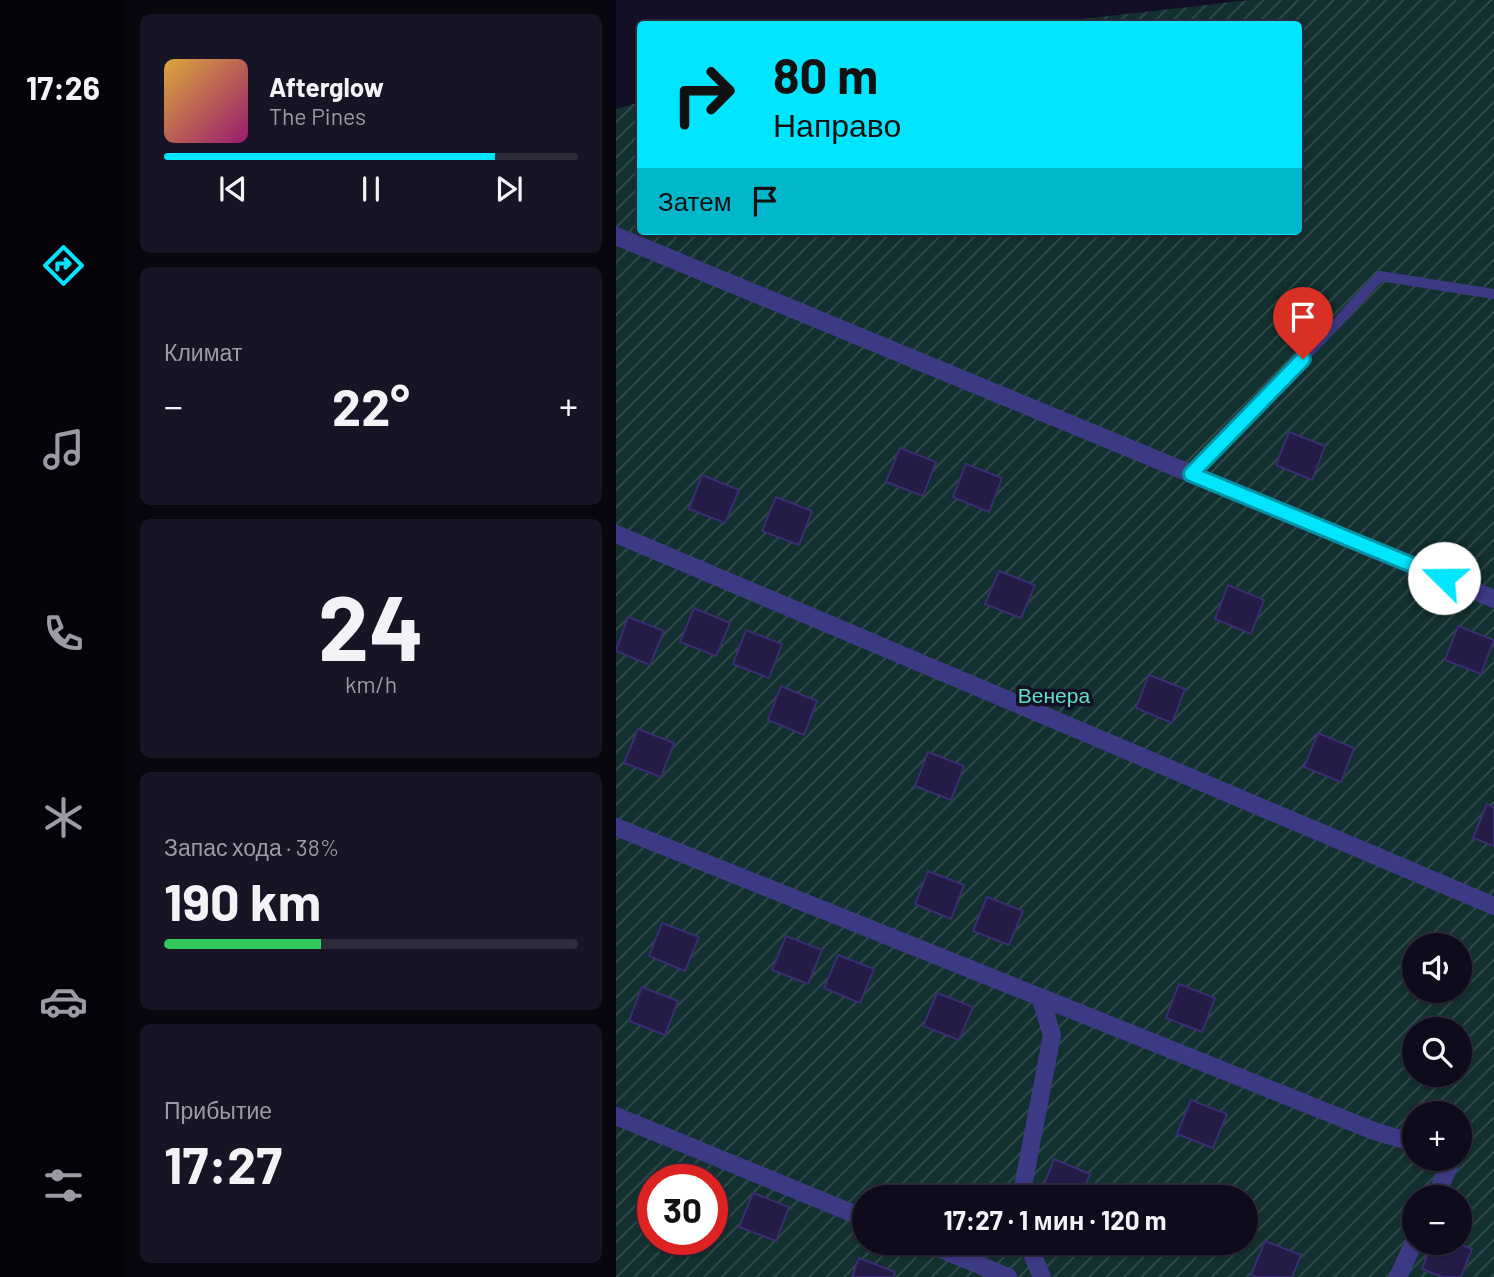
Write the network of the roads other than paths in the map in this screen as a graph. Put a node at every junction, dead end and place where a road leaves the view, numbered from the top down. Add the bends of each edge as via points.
1 (616, 236) edge
2 (1494, 294) edge
3 (1191, 474) junction
4 (616, 534) edge
5 (1494, 599) edge
6 (616, 827) edge
7 (1494, 906) edge
8 (1040, 998) junction
9 (616, 1116) edge
10 (1402, 1139) edge
11 (1023, 1185) edge
12 (852, 1213) edge
13 (955, 1255) edge
14 (1033, 1255) edge
15 (1408, 1255) edge
16 (1008, 1277) edge
17 (1042, 1277) edge
18 (1398, 1277) edge

1 - 3 street
2 - 3 lane via 1380,276
3 - 5 street
4 - 7 street
6 - 8 street
8 - 10 street
8 - 11 street via 1052,1035
9 - 12 street
13 - 16 street
14 - 17 street
15 - 18 street

